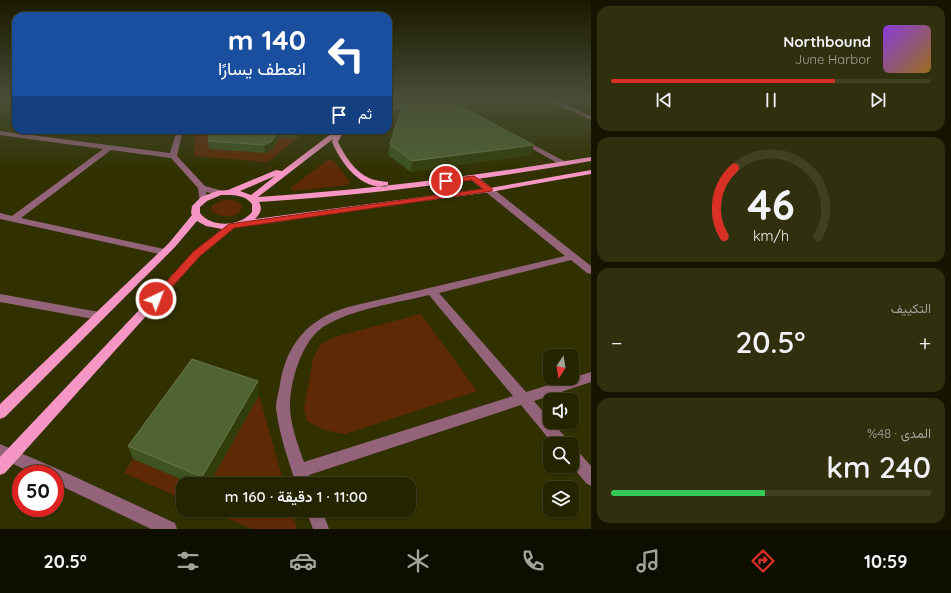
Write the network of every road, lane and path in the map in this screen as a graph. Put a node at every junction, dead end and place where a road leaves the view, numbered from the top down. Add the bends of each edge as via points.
1 (12, 132) edge
2 (0, 133) edge
3 (9, 134) junction
4 (179, 134) edge
5 (336, 134) edge
6 (339, 134) edge
7 (0, 139) edge
8 (517, 139) edge
9 (110, 147) junction
10 (173, 156) junction
11 (591, 159) edge
12 (564, 163) junction
13 (290, 168) junction
14 (591, 172) edge
15 (474, 178) junction
16 (433, 182) junction
17 (202, 188) junction
18 (490, 190) junction
19 (220, 193) junction
20 (230, 193) junction
21 (253, 199) junction
22 (202, 200) junction
23 (0, 216) edge
24 (196, 216) junction
25 (14, 219) junction
26 (236, 225) junction
27 (164, 252) junction
28 (572, 257) junction
29 (591, 271) edge
30 (431, 291) junction
31 (0, 298) edge
32 (99, 316) junction
33 (591, 377) edge
34 (524, 399) junction
35 (0, 413) edge
36 (556, 437) edge
37 (6, 453) edge
38 (579, 463) edge
39 (32, 465) edge
40 (0, 468) edge
41 (302, 477) edge
42 (305, 477) edge
43 (591, 478) edge
44 (64, 479) edge
45 (317, 517) edge
46 (169, 529) edge
47 (321, 529) edge

1 - 3 street
2 - 3 street
3 - 7 street
3 - 9 street
4 - 10 street
5 - 13 main road
6 - 16 main road via 335,142 337,148 358,176 387,184
8 - 12 street
9 - 10 street
9 - 25 street
10 - 17 street
11 - 12 main road
12 - 15 main road
13 - 20 main road
13 - 21 main road
14 - 18 main road
15 - 16 main road
15 - 18 street
16 - 21 main road via 297,197
17 - 19 street
17 - 22 street
18 - 26 main road
18 - 28 street
19 - 20 main road
19 - 22 main road
20 - 21 main road via 238,193
21 - 26 main road via 258,204 255,215
22 - 24 main road via 195,210
23 - 25 street
24 - 26 main road via 205,223
24 - 27 main road
25 - 27 street
26 - 37 main road via 196,254
27 - 32 main road
28 - 29 street
28 - 30 street
30 - 34 street
30 - 41 street via 348,311 319,324 306,336 296,352 288,375 283,406 289,441
31 - 32 street
32 - 35 main road
33 - 34 street
34 - 36 street
34 - 42 street
37 - 39 street
37 - 40 main road
38 - 43 street
44 - 46 street
45 - 47 street

